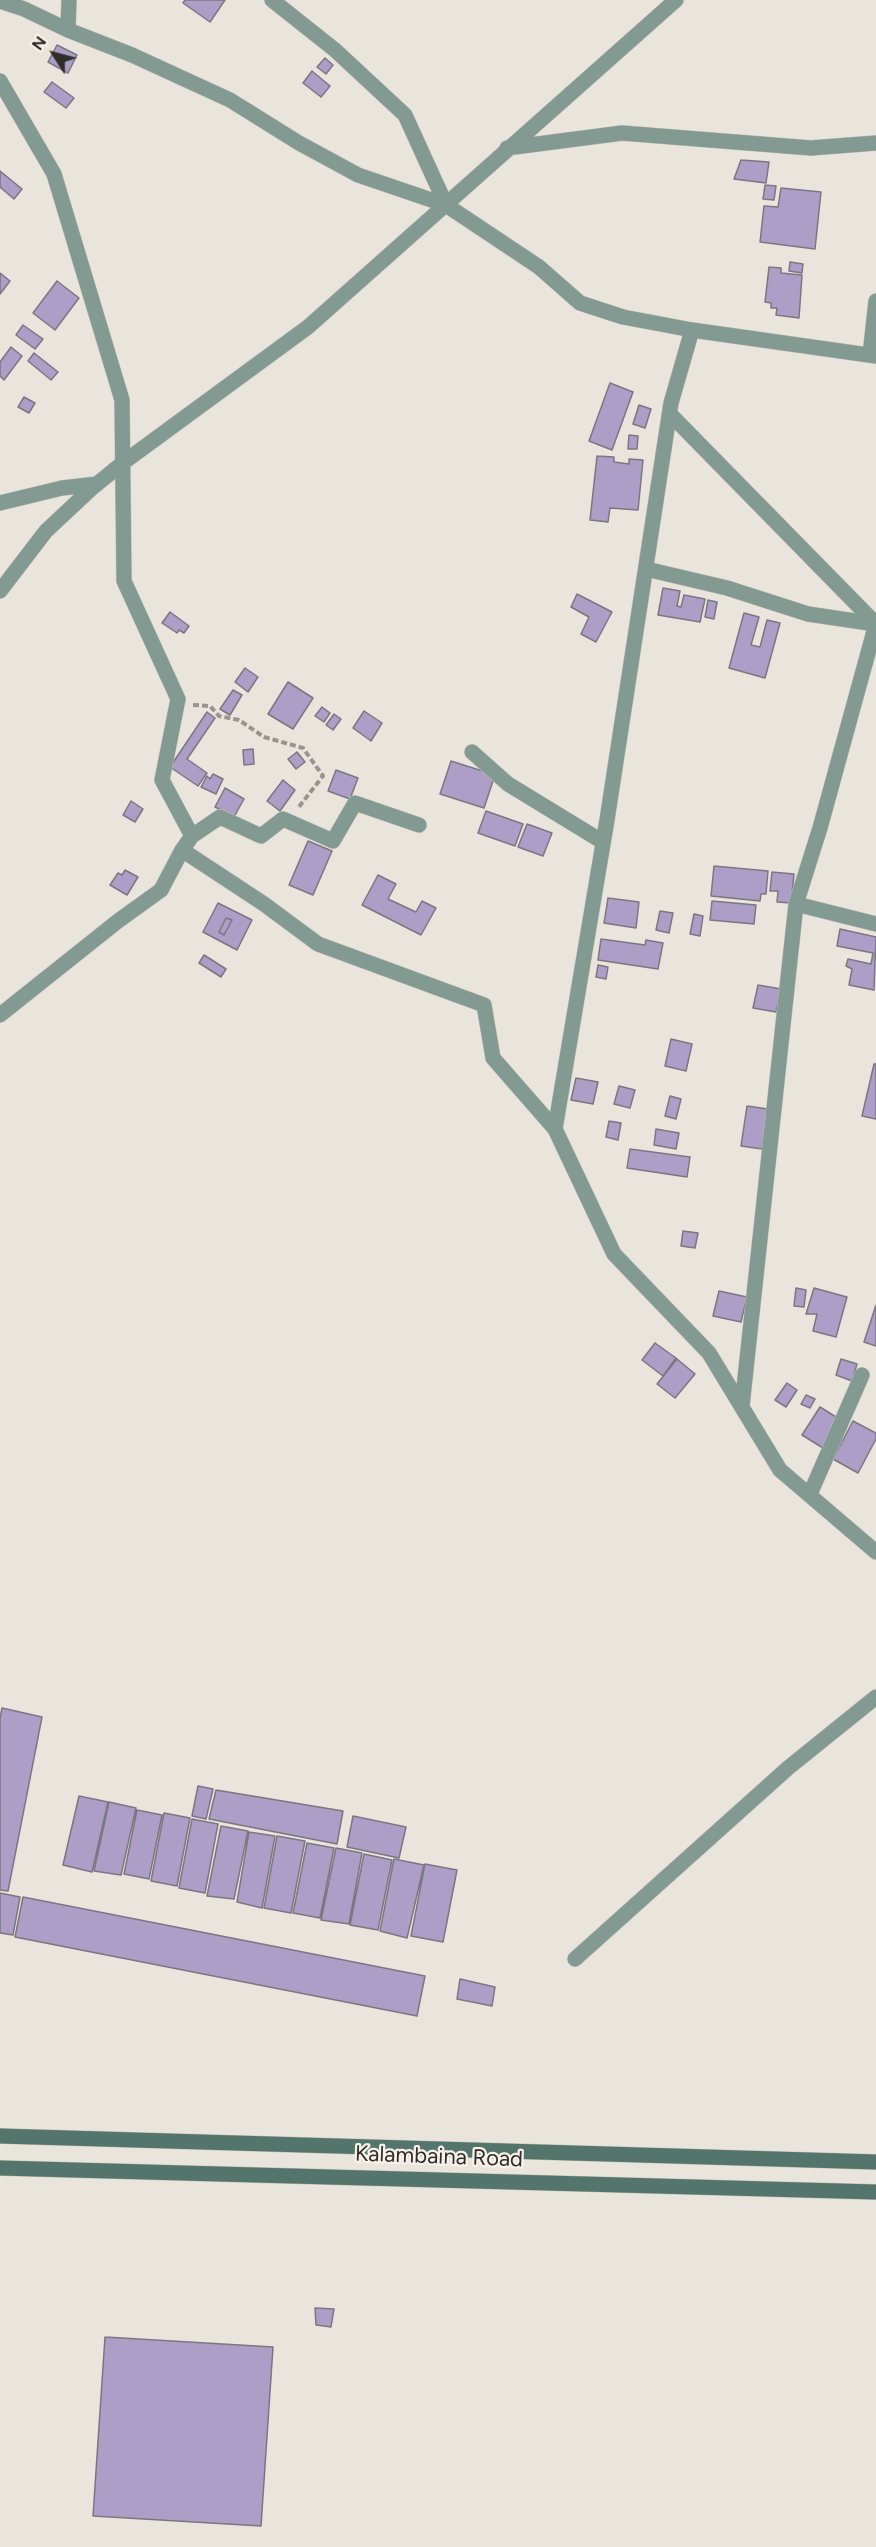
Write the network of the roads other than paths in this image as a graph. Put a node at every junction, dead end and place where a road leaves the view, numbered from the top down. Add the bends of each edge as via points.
1 (69, 0) edge
2 (272, 0) edge
3 (676, 0) edge
4 (0, 2) edge
5 (68, 30) junction
6 (0, 81) edge
7 (876, 143) edge
8 (507, 148) junction
9 (446, 205) junction
10 (876, 301) edge
11 (692, 330) junction
12 (873, 356) edge
13 (670, 414) junction
14 (124, 462) junction
15 (97, 484) junction
16 (0, 503) edge
17 (646, 569) junction
18 (0, 591) edge
19 (876, 624) edge
20 (472, 752) dead end
21 (419, 825) dead end
22 (192, 836) junction
23 (603, 842) junction
24 (182, 850) junction
25 (796, 904) junction
26 (876, 924) edge
27 (0, 1015) edge
28 (555, 1129) junction
29 (862, 1375) dead end
30 (742, 1406) junction
31 (810, 1494) junction
32 (876, 1552) edge
33 (876, 1697) edge
34 (575, 1959) dead end
35 (0, 2136) edge
36 (876, 2162) edge
37 (0, 2168) edge
38 (876, 2192) edge

1 - 5 street
2 - 9 street via 335,50 405,115
3 - 8 street
4 - 5 street
5 - 9 street via 230,100 358,175
6 - 14 street via 54,174 122,400
7 - 8 street via 811,148 622,133
8 - 9 street
9 - 11 street via 539,267 580,303 623,317
9 - 14 street via 308,327
10 - 12 street
11 - 12 street
11 - 13 street
13 - 17 street
13 - 19 street
14 - 15 street
14 - 22 street via 124,581 178,699 162,780
15 - 16 street
15 - 18 street via 46,531
17 - 19 street via 728,588 808,614
17 - 23 street
19 - 25 street
20 - 23 street via 508,784
21 - 22 street via 355,802 333,840 283,819 261,836 220,817
22 - 24 street
23 - 28 street
24 - 27 street via 160,890
24 - 28 street via 318,944 484,1005 493,1058
25 - 26 street
25 - 30 street
28 - 30 street via 614,1254 709,1353
29 - 31 street
30 - 31 street via 780,1470
31 - 32 street
33 - 34 street via 788,1768
35 - 36 main road
37 - 38 main road, Kalambaina Road

